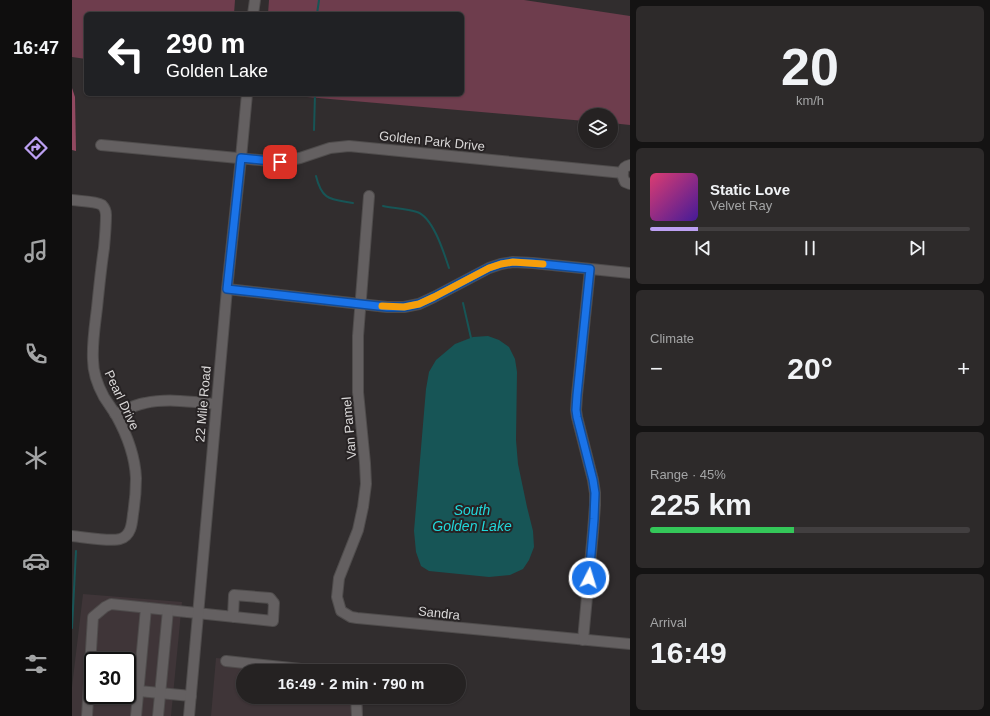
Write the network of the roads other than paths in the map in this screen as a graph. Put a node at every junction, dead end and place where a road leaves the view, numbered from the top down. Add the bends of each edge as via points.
1 (255, 0) edge
2 (253, 12) edge
3 (247, 96) edge
4 (101, 145) dead end
5 (241, 158) junction
6 (630, 165) edge
7 (622, 173) junction
8 (630, 184) edge
9 (369, 196) dead end
10 (72, 200) edge
11 (590, 269) junction
12 (630, 273) edge
13 (227, 289) junction
14 (360, 304) junction
15 (216, 404) junction
16 (115, 414) junction
17 (72, 536) edge
18 (344, 564) joint
19 (146, 608) junction
20 (168, 610) junction
21 (198, 613) junction
22 (233, 617) dead end
23 (583, 640) junction
24 (630, 644) edge
25 (226, 661) dead end
26 (254, 664) edge
27 (139, 691) junction
28 (160, 693) junction
29 (191, 696) junction
30 (356, 704) edge
31 (87, 716) edge
32 (136, 716) edge
33 (158, 716) edge
34 (189, 716) edge
35 (357, 716) edge

1 - 2 street
3 - 5 street, 22 Mile Road
4 - 5 street, Golden Park Drive
5 - 7 street, Golden Park Drive via 280,162 330,148 349,146
5 - 13 street, 22 Mile Road
6 - 7 street
7 - 8 street via 625,182
9 - 14 street, Van Pamel
10 - 16 street, Pearl Drive via 102,205 106,215 92,349 99,386
11 - 12 street
11 - 14 street via 513,262 489,268 419,304 387,307
11 - 23 street via 576,410 593,480 595,499
13 - 14 street
13 - 15 street, 22 Mile Road
14 - 18 street, Van Pamel via 358,392 366,484 358,530
15 - 16 street via 154,401
15 - 21 street, 22 Mile Road
16 - 17 street, Pearl Drive via 133,458 136,477 130,530 122,539
18 - 23 street, Sandra via 337,597 341,611 351,617
19 - 20 street
19 - 27 street
19 - 31 street via 111,604 93,617
20 - 21 street
20 - 28 street
21 - 22 street
21 - 29 street, 22 Mile Road
23 - 24 street, Sandra
25 - 26 street
27 - 28 street
27 - 32 street
28 - 29 street
28 - 33 street
29 - 34 street, 22 Mile Road
30 - 35 street

